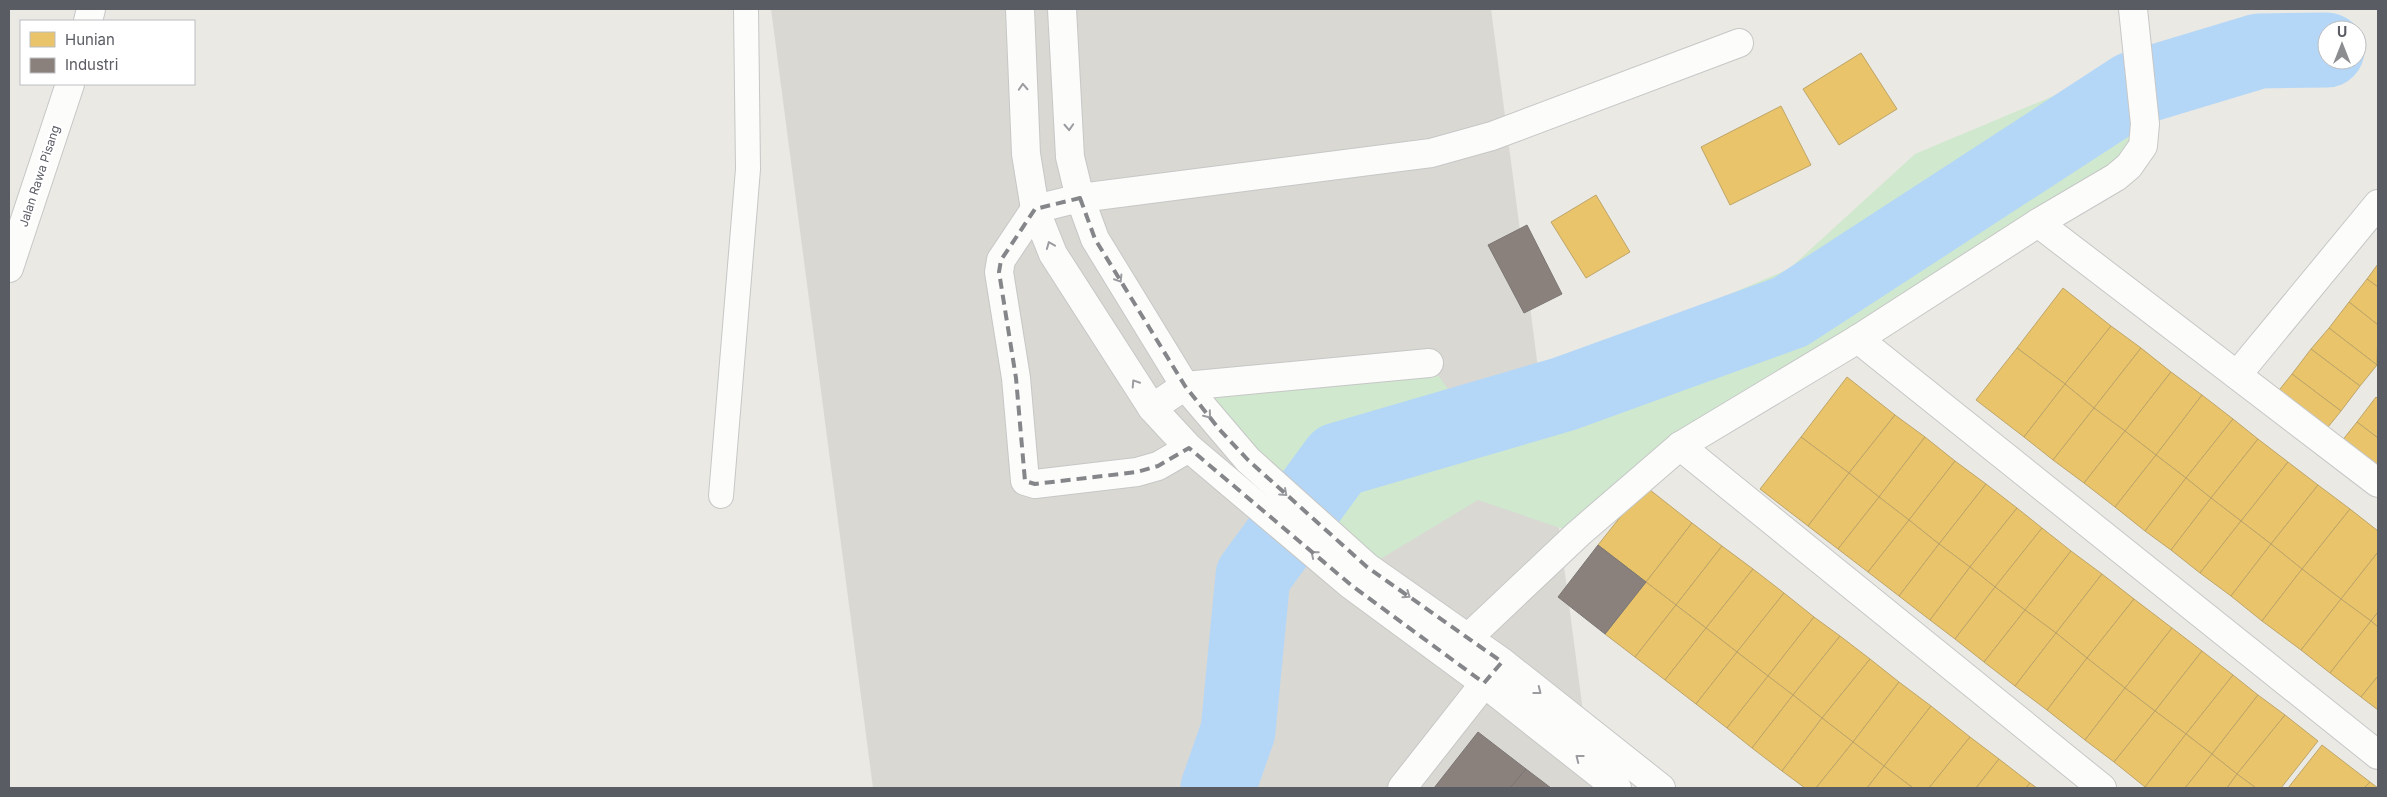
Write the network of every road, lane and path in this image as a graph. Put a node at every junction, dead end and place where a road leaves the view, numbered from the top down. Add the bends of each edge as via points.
1 (746, 9) edge
2 (1020, 9) edge
3 (1062, 9) edge
4 (2134, 16) edge
5 (1740, 43) dead end
6 (70, 85) edge
7 (1080, 198) junction
8 (2378, 204) edge
9 (1035, 209) junction
10 (2038, 222) junction
11 (9, 268) edge
12 (1858, 339) junction
13 (1429, 363) dead end
14 (2237, 375) junction
15 (1185, 386) junction
16 (1152, 408) junction
17 (1680, 446) junction
18 (1189, 448) junction
19 (2378, 483) edge
20 (721, 496) dead end
21 (1359, 576) junction
22 (1467, 636) junction
23 (1448, 657) junction
24 (1502, 662) junction
25 (1484, 683) junction
26 (2378, 755) edge
27 (1402, 788) edge
28 (1617, 788) edge
29 (1661, 788) edge
30 (2102, 788) edge

1 - 20 lane via 748,169
9 -> 2 street via 1026,154
3 -> 7 street via 1070,157
4 - 10 street via 2146,124 2143,146 2129,166 2116,177
5 - 7 street via 1492,136 1431,153
6 - 11 street, Jalan Rawa Pisang
7 - 9 street
7 -> 15 street via 1095,239
8 - 14 street
16 -> 9 street via 1053,254
9 - 18 street via 1001,260 999,272 1016,378 1025,481 1035,484 1137,472 1158,466
10 - 12 street
10 - 14 street
12 - 17 street
12 - 26 street
13 - 15 street
14 - 19 street
15 - 16 street
15 -> 21 street via 1248,460
16 - 18 street
17 - 22 street
17 - 30 street
21 -> 18 street via 1228,482
21 -> 22 street
21 - 23 street
22 - 23 street
22 - 24 street
23 - 25 street
24 - 25 street
24 -> 29 street
25 - 27 street
28 -> 25 street

